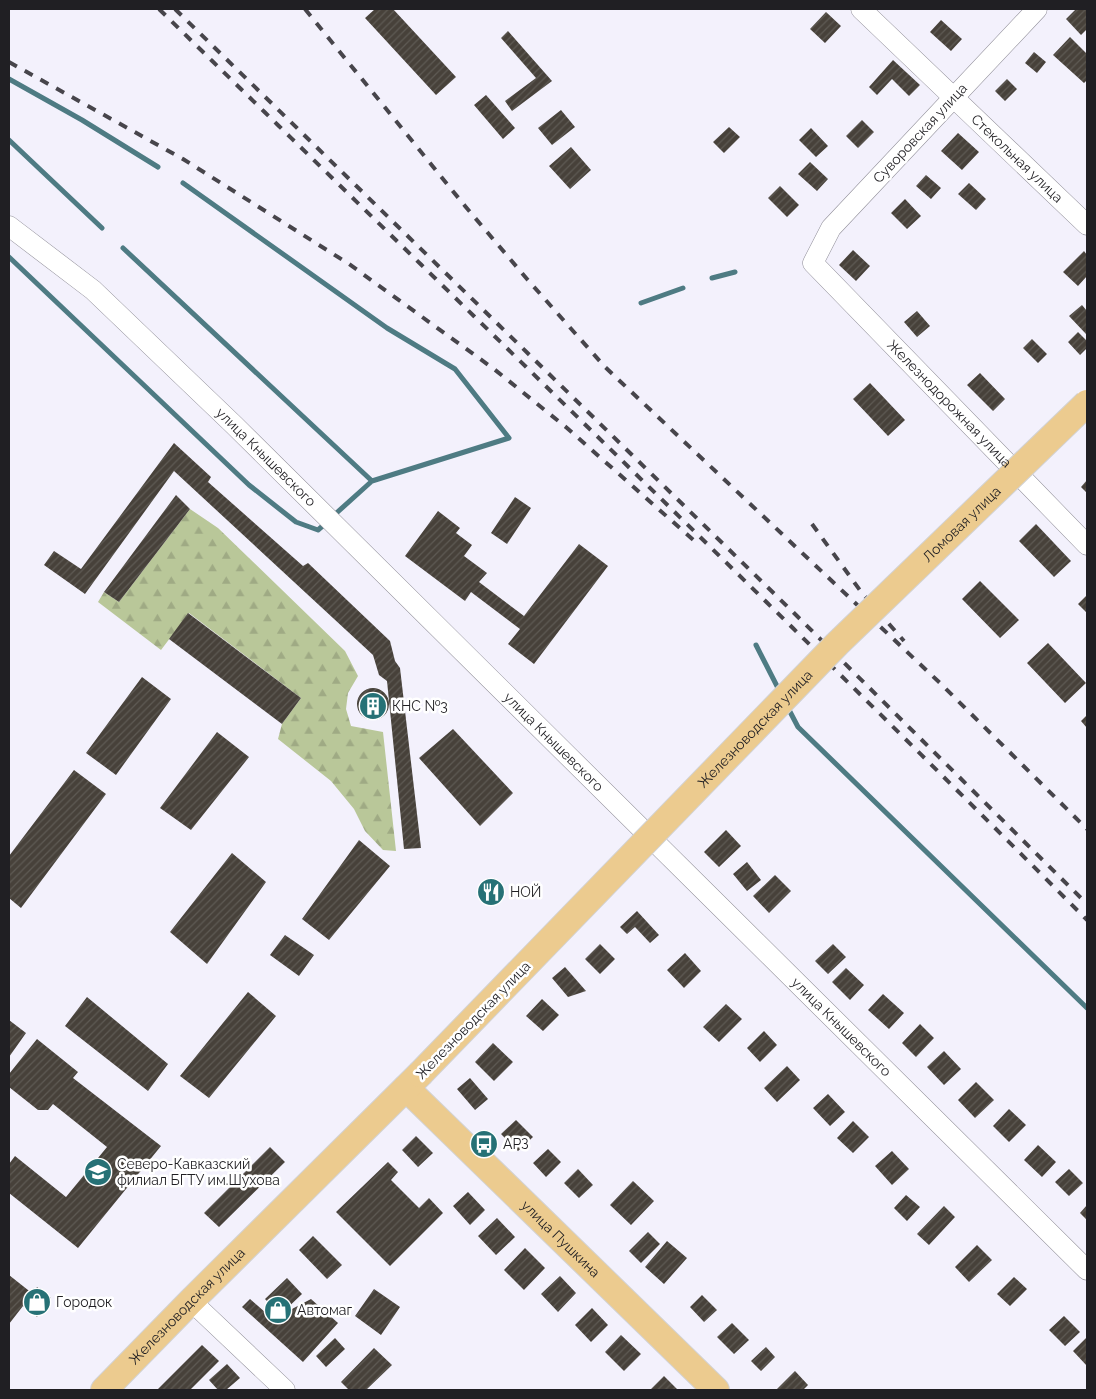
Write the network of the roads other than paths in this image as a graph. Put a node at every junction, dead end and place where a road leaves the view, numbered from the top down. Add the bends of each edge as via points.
1 (861, 9) edge
2 (1037, 9) edge
3 (954, 97) junction
4 (1087, 225) edge
5 (9, 226) edge
6 (813, 263) joint
7 (1087, 403) edge
8 (1087, 545) edge
9 (837, 644) joint
10 (413, 1081) junction
11 (1087, 1270) edge
12 (191, 1301) junction
13 (104, 1390) edge
14 (285, 1390) edge
15 (716, 1390) edge

1 - 3 street, Стекольная улица
2 - 3 street, Суворовская улица
3 - 4 street, Стекольная улица
3 - 6 street, Суворовская улица via 831,228
5 - 11 street, улица Кнышевского via 93,290 234,425
6 - 8 street, Железнодорожная улица
7 - 9 main road, Ломовая улица, bridge
9 - 10 main road, Железноводская улица, bridge
10 - 12 main road, Железноводская улица
10 - 15 main road, улица Пушкина
12 - 13 main road, Железноводская улица
12 - 14 street

